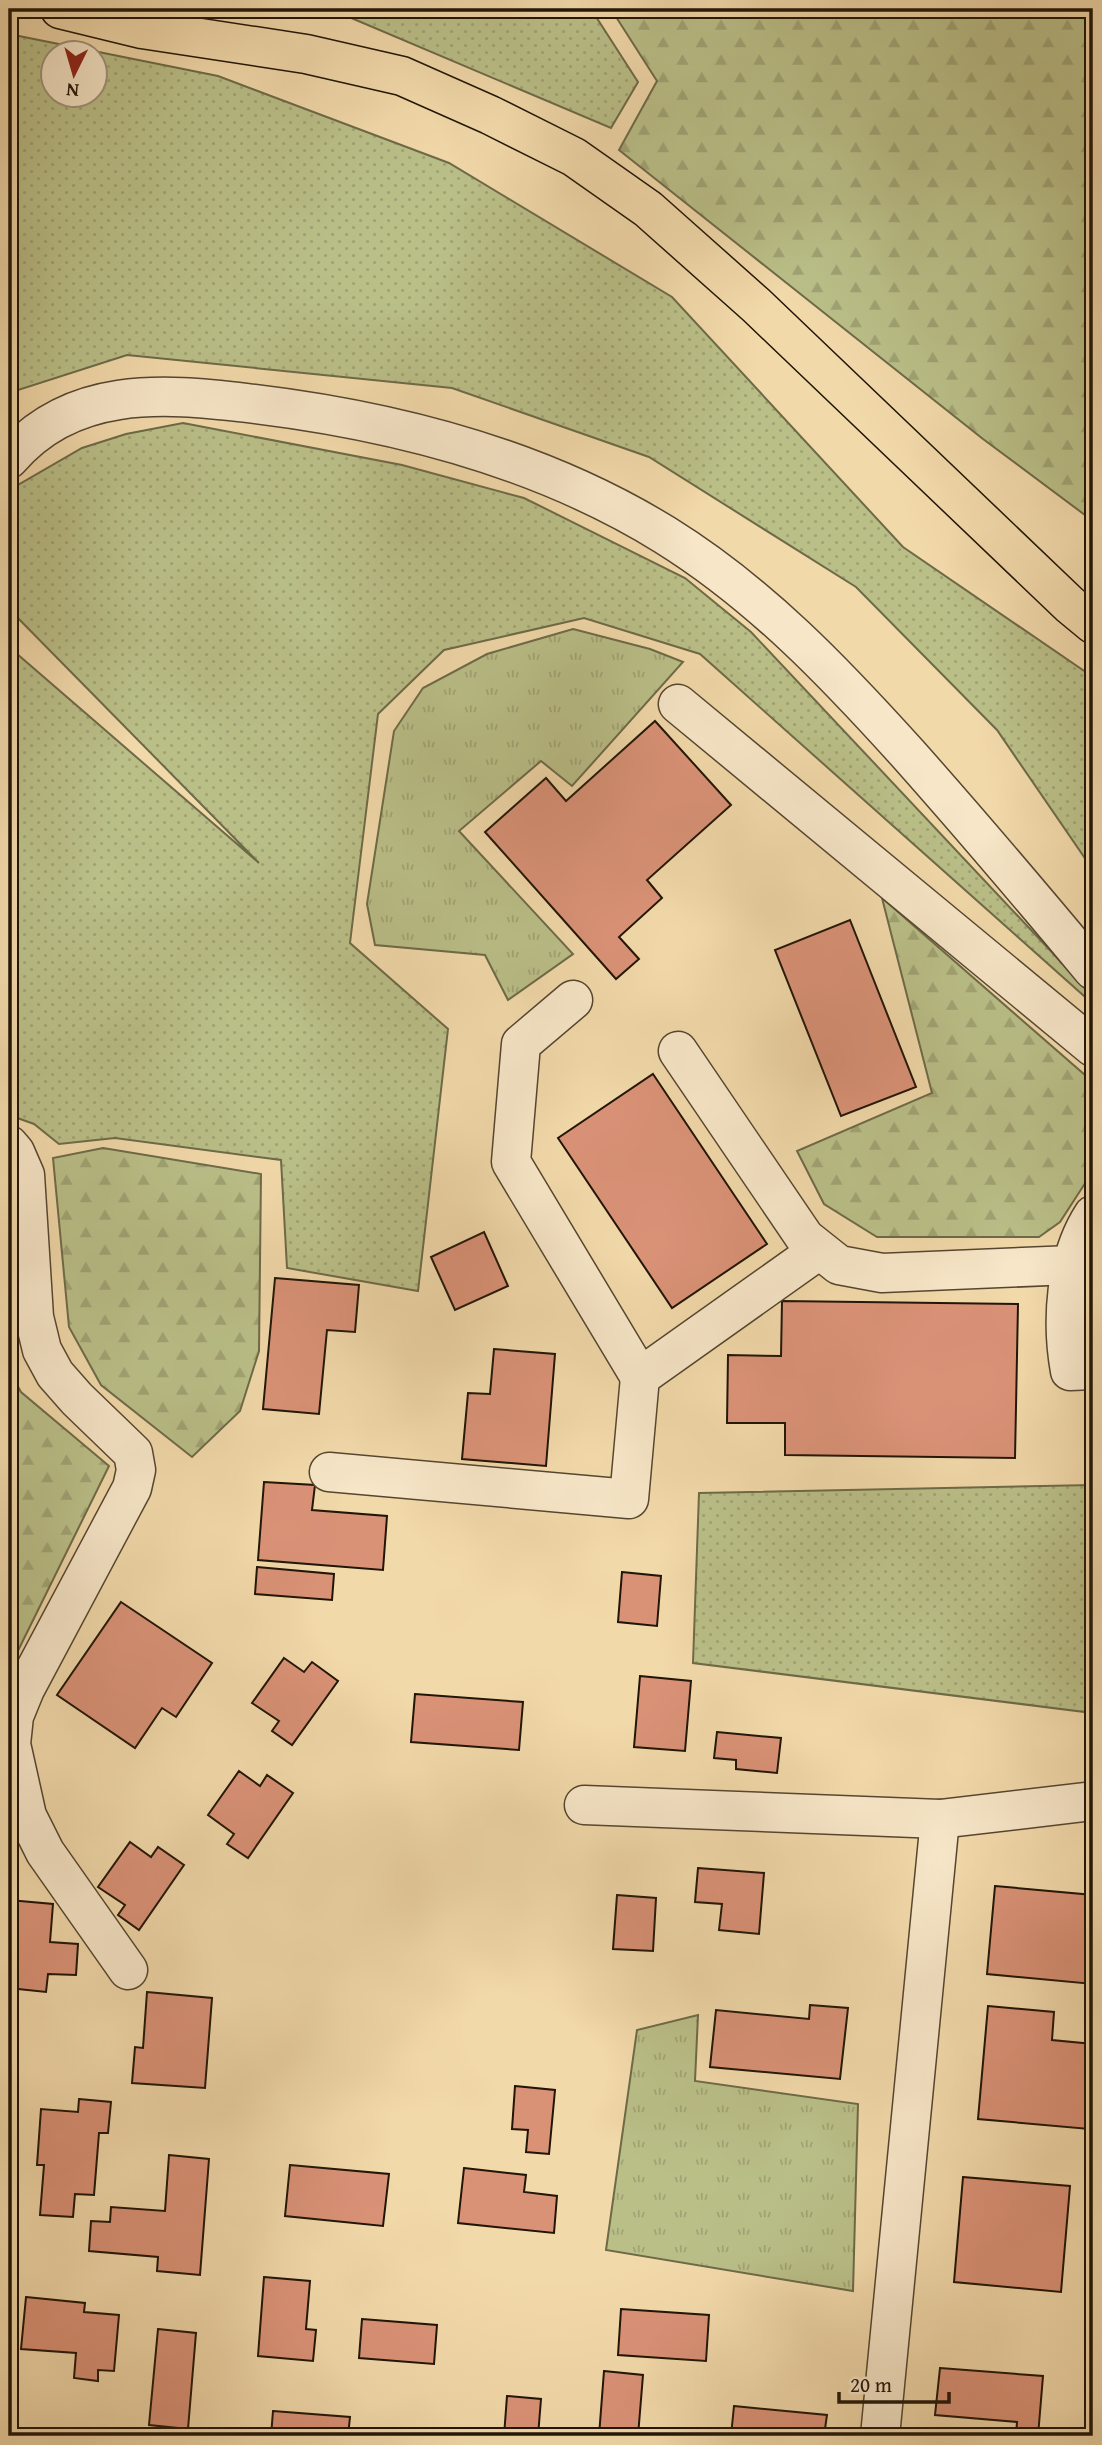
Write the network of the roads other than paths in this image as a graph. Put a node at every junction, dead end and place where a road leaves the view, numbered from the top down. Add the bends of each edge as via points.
1 (60, 9) edge
2 (9, 459) edge
3 (1093, 624) edge
4 (678, 704) dead end
5 (1093, 970) edge
6 (573, 1000) dead end
7 (1093, 1047) edge
8 (678, 1051) dead end
9 (9, 1145) edge
10 (1093, 1215) edge
11 (819, 1250) junction
12 (1072, 1265) junction
13 (1093, 1370) edge
14 (640, 1377) junction
15 (329, 1472) dead end
16 (1093, 1801) edge
17 (584, 1805) dead end
18 (940, 1819) junction
19 (128, 1970) dead end
20 (880, 2436) edge

1 - 3 main road via 142,29 306,54 402,76 574,157 648,209 756,305
2 - 5 street via 34,434 89,406 121,398 196,397 296,409 436,438 499,457 590,495 664,534 713,567 804,643 951,803
4 - 7 street
6 - 14 street via 521,1044 511,1162
8 - 11 street via 805,1238
9 - 19 street via 24,1175 34,1317 42,1350 77,1399 133,1453 136,1470 132,1488 25,1689 14,1716 11,1744 27,1816 45,1852
10 - 12 street
11 - 12 street via 839,1265 882,1273
11 - 14 street
12 - 13 street via 1065,1344 1070,1371
14 - 15 street via 629,1499
16 - 18 street
17 - 18 street
18 - 20 street

